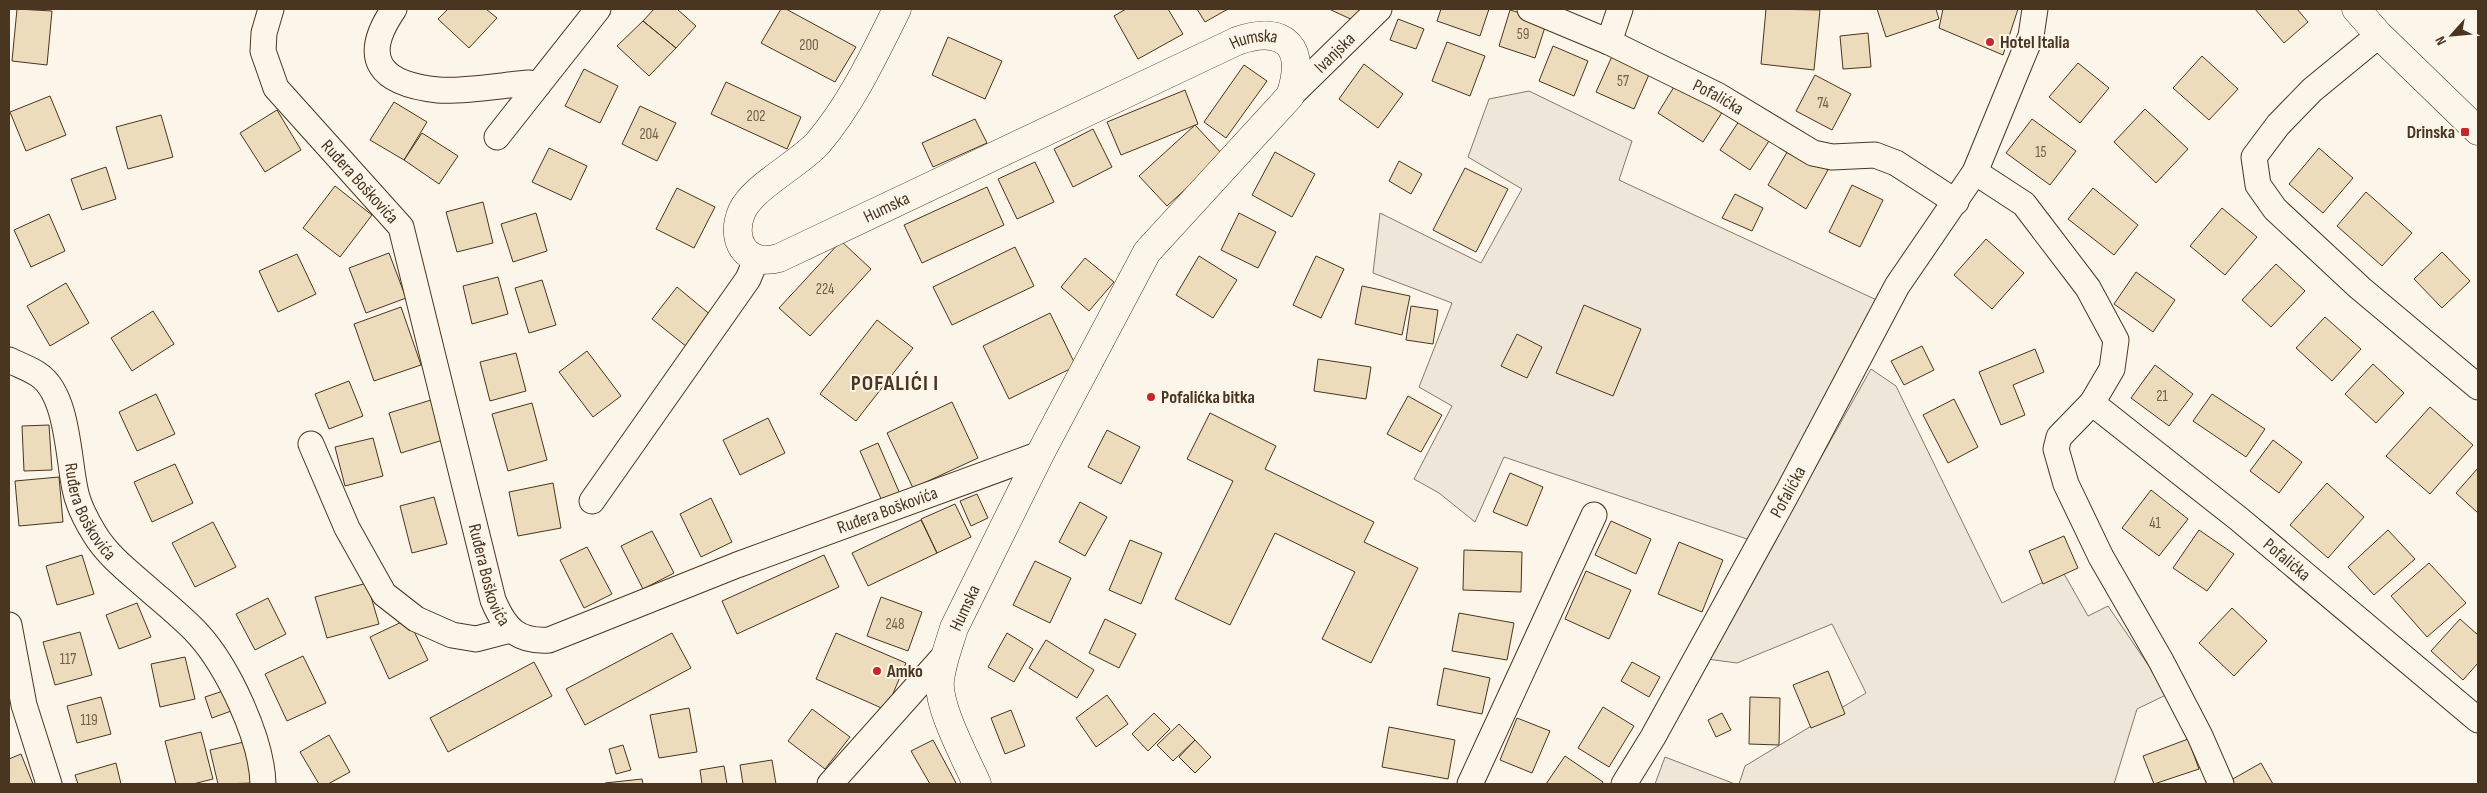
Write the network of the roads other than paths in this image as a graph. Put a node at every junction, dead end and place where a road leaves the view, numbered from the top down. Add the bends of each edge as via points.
1 (271, 9) edge
2 (394, 9) edge
3 (598, 9) edge
4 (897, 9) edge
5 (1379, 9) edge
6 (1530, 9) edge
7 (1620, 9) edge
8 (2035, 9) edge
9 (2356, 9) edge
10 (2379, 35) junction
11 (1609, 42) junction
12 (538, 85) junction
13 (1290, 96) junction
14 (2478, 131) edge
15 (497, 137) dead end
16 (1975, 172) junction
17 (1956, 202) junction
18 (756, 260) junction
19 (9, 360) edge
20 (2478, 387) edge
21 (2092, 403) junction
22 (311, 444) dead end
23 (1040, 454) junction
24 (592, 502) dead end
25 (1594, 515) dead end
26 (9, 625) edge
27 (510, 630) junction
28 (945, 655) junction
29 (2478, 720) edge
30 (49, 784) edge
31 (264, 784) edge
32 (830, 784) edge
33 (977, 784) edge
34 (1470, 784) edge
35 (1624, 784) edge
36 (2221, 784) edge

1 - 27 street, Ruđera Boškovića via 263,51 276,88 401,227 493,600
2 - 12 street via 382,27 376,55 382,67 395,78 440,90
3 - 12 street
4 - 18 street via 841,114 816,145 743,208 738,221 738,236 742,246
5 - 13 street, Ivanjska
6 - 11 street, Pofalićka
7 - 11 street
8 - 16 street, Pofalićka via 2031,36
9 - 10 street
10 - 14 street
10 - 20 street via 2312,90 2278,125 2254,157 2258,185 2275,209 2360,288
11 - 17 street, Pofalićka via 1717,95 1813,153 1832,157 1875,155 1896,163
12 - 15 street
13 - 18 street, Humska via 1297,62 1292,48 1282,39 1268,34 1252,36 779,258
13 - 23 street, Humska via 1146,252
16 - 17 street, Pofalićka
16 - 21 street via 2024,204 2088,288 2116,340 2112,369
17 - 35 street, Pofalićka via 1897,286 1790,488
18 - 24 street via 748,279
19 - 31 street, Ruđera Boškovića via 40,375 58,402 75,490 95,536 198,634 216,658 258,747
21 - 29 street, Pofalićka via 2239,518
21 - 36 street via 2059,437 2056,448 2066,484 2101,557 2183,702
22 - 27 street via 347,528 384,594 416,619 452,635 476,639
23 - 27 street, Ruđera Boškovića via 737,565 550,640 535,641
23 - 28 street, Humska via 954,628
25 - 34 street
26 - 30 street via 24,705
28 - 32 street
28 - 33 street, Humska via 940,682 942,698

